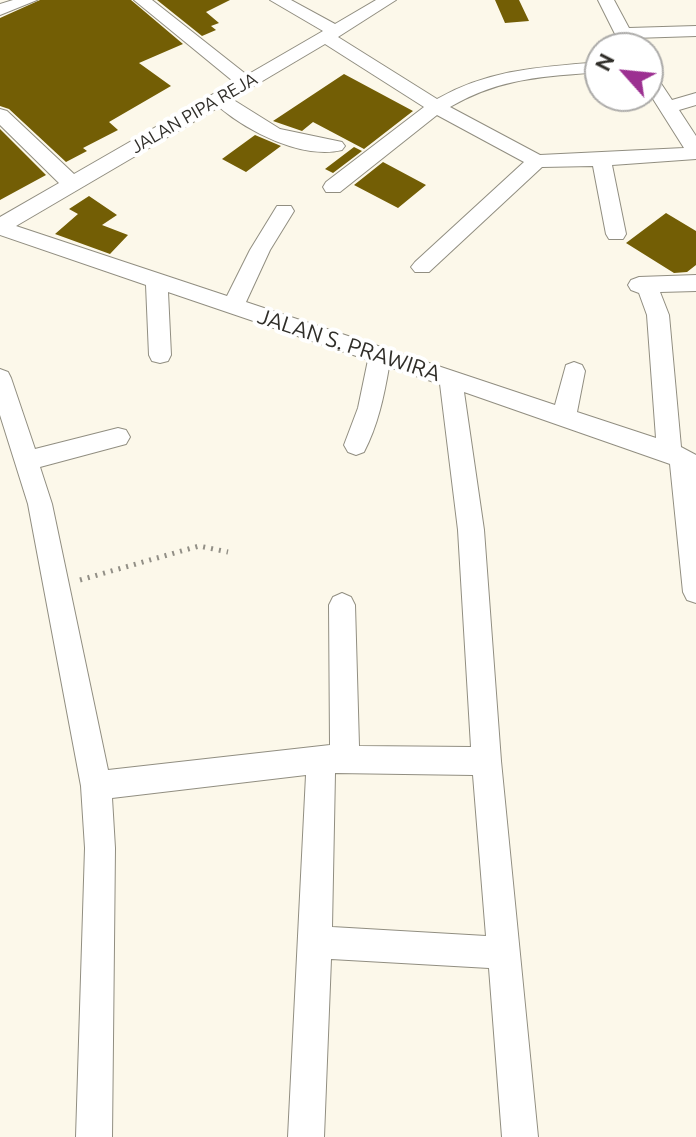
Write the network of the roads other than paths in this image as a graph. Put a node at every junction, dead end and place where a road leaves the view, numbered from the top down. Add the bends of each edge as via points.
1 (29, 0) edge
2 (142, 0) edge
3 (278, 0) edge
4 (388, 0) edge
5 (606, 0) edge
6 (0, 10) edge
7 (696, 31) edge
8 (622, 32) edge
9 (330, 34) junction
10 (664, 35) edge
11 (584, 69) edge
12 (246, 83) junction
13 (220, 98) junction
14 (696, 99) edge
15 (664, 103) edge
16 (438, 108) junction
17 (667, 108) junction
18 (0, 115) edge
19 (335, 146) dead end
20 (696, 152) edge
21 (601, 160) junction
22 (537, 161) junction
23 (72, 184) junction
24 (333, 187) dead end
25 (284, 211) dead end
26 (0, 227) edge
27 (616, 234) dead end
28 (422, 267) dead end
29 (157, 281) junction
30 (696, 283) edge
31 (233, 307) junction
32 (160, 355) dead end
33 (380, 355) junction
34 (574, 371) dead end
35 (0, 378) edge
36 (451, 379) junction
37 (564, 418) junction
38 (118, 437) dead end
39 (356, 445) dead end
40 (682, 460) edge
41 (27, 461) junction
42 (696, 592) edge
43 (342, 605) dead end
44 (333, 760) junction
45 (486, 761) junction
46 (96, 786) junction
47 (316, 942) junction
48 (503, 953) junction
49 (94, 1137) edge
50 (306, 1137) edge
51 (520, 1137) edge

1 - 6 street
2 - 12 street
3 - 9 street
4 - 9 street, JALAN PIPA REJA
5 - 8 street
7 - 10 street
9 - 12 street, JALAN PIPA REJA
9 - 16 street
11 - 16 street via 508,76
12 - 13 street, JALAN PIPA REJA
13 - 19 street via 238,115 275,135 298,144
13 - 23 street, JALAN PIPA REJA
14 - 17 street
15 - 17 street
16 - 22 street
16 - 24 street
17 - 20 street
18 - 23 street
20 - 21 street
21 - 22 street
21 - 27 street
22 - 28 street
23 - 26 street, JALAN PIPA REJA
25 - 31 street
26 - 29 street, JALAN S. PRAWIRA
29 - 31 street, JALAN S. PRAWIRA
29 - 32 street
30 - 40 street via 643,285 658,315
31 - 33 street, JALAN S. PRAWIRA
33 - 36 street, JALAN S. PRAWIRA
33 - 39 street
34 - 37 street
35 - 41 street
36 - 37 street, JALAN S. PRAWIRA
36 - 45 street via 471,530
37 - 40 street, JALAN S. PRAWIRA
38 - 41 street
40 - 42 street
41 - 46 street
43 - 44 street
44 - 45 street
44 - 46 street
44 - 47 street
45 - 48 street
46 - 49 street via 100,848
47 - 48 street
47 - 50 street
48 - 51 street

